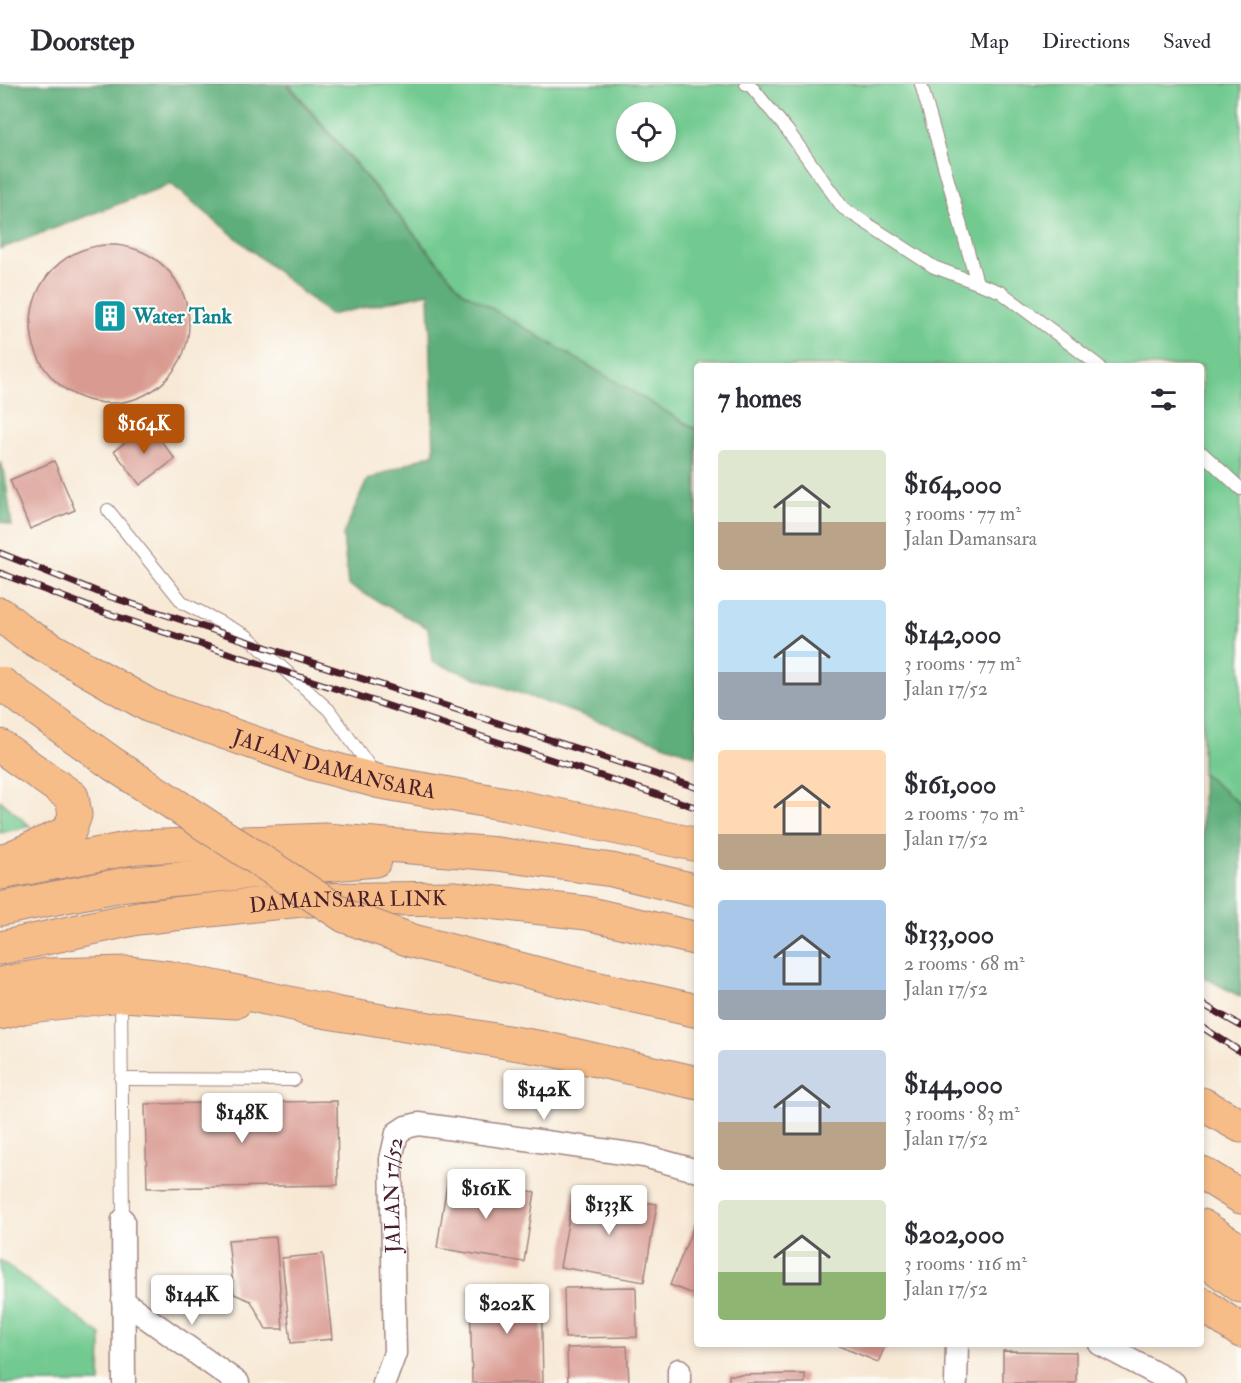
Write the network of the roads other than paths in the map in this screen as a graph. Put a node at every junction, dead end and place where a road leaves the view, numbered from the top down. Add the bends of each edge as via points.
1 (746, 84) edge
2 (921, 84) edge
3 (977, 284) junction
4 (1095, 363) edge
5 (1204, 455) edge
6 (1241, 489) edge
7 (108, 510) dead end
8 (0, 614) edge
9 (0, 683) edge
10 (0, 746) edge
11 (381, 782) junction
12 (694, 844) edge
13 (497, 854) junction
14 (0, 862) edge
15 (0, 873) edge
16 (694, 890) edge
17 (0, 909) edge
18 (694, 938) edge
19 (0, 948) edge
20 (0, 984) edge
21 (121, 995) junction
22 (694, 1010) edge
23 (332, 1012) junction
24 (0, 1013) edge
25 (121, 1079) junction
26 (294, 1080) dead end
27 (694, 1082) edge
28 (1204, 1105) edge
29 (1241, 1126) edge
30 (694, 1170) edge
31 (1204, 1174) edge
32 (1241, 1197) edge
33 (123, 1220) joint
34 (1204, 1227) edge
35 (1241, 1251) edge
36 (1204, 1259) edge
37 (1241, 1286) edge
38 (123, 1301) junction
39 (1204, 1305) edge
40 (1241, 1331) edge
41 (957, 1347) edge
42 (1106, 1347) edge
43 (124, 1383) edge
44 (238, 1383) edge
45 (384, 1383) edge
46 (956, 1383) edge
47 (1174, 1383) edge

1 - 3 lane via 788,131 843,208 934,267
2 - 3 lane
3 - 4 lane via 1001,292
5 - 6 lane
7 - 11 lane via 183,603 247,636 328,710
8 - 11 main road, JALAN DAMANSARA via 25,634 150,706 311,763
9 - 22 main road, bridge via 113,764 345,916 413,941
10 - 14 main road via 72,797 75,815 69,832
11 - 12 main road, JALAN DAMANSARA
13 - 15 main road via 325,840 137,847
13 - 16 main road via 612,870
13 - 17 main road via 365,861 126,884
18 - 19 main road, DAMANSARA LINK via 586,913 454,898 300,900 138,918
20 - 23 main road via 46,975 129,973 171,978
21 - 23 main road via 274,1004
21 - 24 main road
21 - 25 lane
23 - 27 main road via 543,1048
25 - 26 lane
25 - 33 lane
28 - 29 main road
30 - 45 street, JALAN 17/52 via 644,1156 419,1124 397,1133 391,1159 395,1353
31 - 32 main road
33 - 38 street
34 - 35 main road
36 - 37 main road
38 - 43 street
38 - 44 street
39 - 40 main road
41 - 46 street
42 - 47 street

